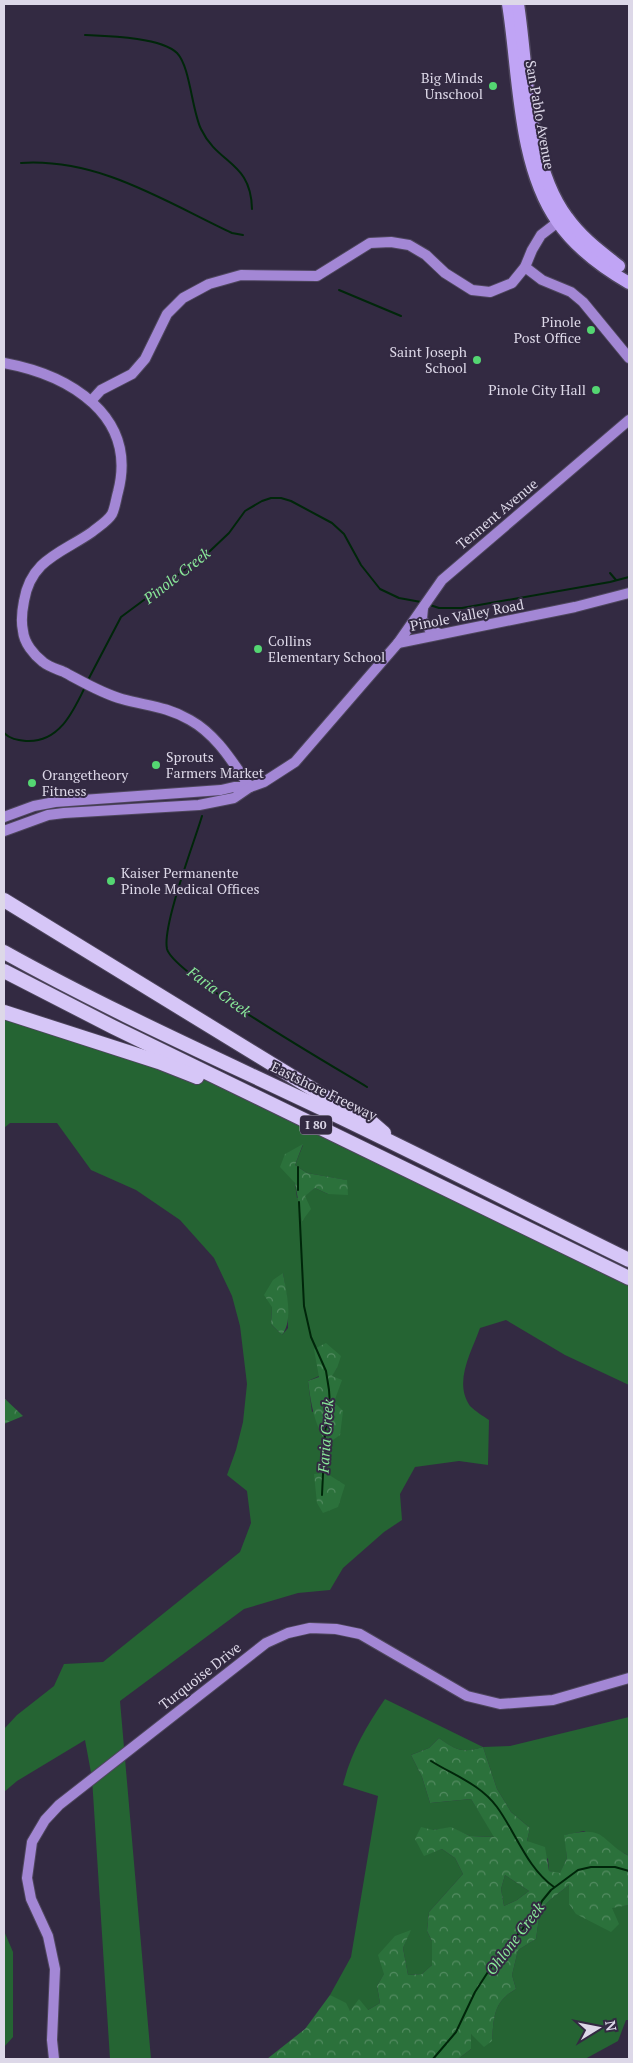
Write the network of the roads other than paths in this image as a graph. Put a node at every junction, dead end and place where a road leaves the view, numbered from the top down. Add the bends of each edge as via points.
1 (508, 4) edge
2 (518, 4) edge
3 (562, 219) junction
4 (525, 267) junction
5 (629, 273) edge
6 (629, 283) edge
7 (629, 358) edge
8 (4, 364) edge
9 (91, 401) junction
10 (629, 420) edge
11 (629, 593) edge
12 (423, 608) junction
13 (440, 634) junction
14 (398, 643) junction
15 (250, 787) junction
16 (4, 817) edge
17 (4, 831) edge
18 (4, 900) edge
19 (4, 952) edge
20 (4, 971) edge
21 (4, 1012) edge
22 (284, 1109) junction
23 (396, 1144) junction
24 (629, 1260) edge
25 (629, 1278) edge
26 (629, 1678) edge
27 (54, 2059) edge

1 - 3 main road, San Pablo Avenue via 531,162 546,202
2 - 3 main road, San Pablo Avenue via 535,132 546,177
3 - 4 street via 541,235
3 - 5 main road, San Pablo Avenue
3 - 6 main road, San Pablo Avenue via 572,239
4 - 7 street via 583,302
4 - 9 street via 512,283 501,288 490,292 472,290 445,274 426,255 409,245 370,243 317,276 241,275 209,284 184,298 167,314 146,359 132,374 101,390
8 - 9 street via 38,371 63,382
9 - 15 street via 111,424 121,450 121,479 112,515 42,564 27,585 22,633 28,646 45,663 77,680 123,700 153,705 192,721 219,744
10 - 12 street, Tennent Avenue via 442,580
11 - 13 street, Pinole Valley Road
12 - 13 street via 422,619 430,630
12 - 14 street, Tennent Avenue
13 - 14 street, Pinole Valley Road
14 - 15 street, Pinole Valley Road via 295,762
15 - 16 street, Pinole Valley Road via 55,802
15 - 17 street, Pinole Valley Road via 234,798 199,805 48,815
18 - 23 highway via 337,1104 369,1120
19 - 23 highway, Eastshore Freeway / I 80 via 118,1011
20 - 22 highway, I 80
21 - 22 highway via 159,1062
22 - 25 highway, I 80
23 - 24 highway, Eastshore Freeway / I 80
26 - 27 street, Turquoise Drive via 553,1700 500,1704 468,1696 360,1634 310,1628 266,1643 59,1805 32,1842 27,1878 31,1899 48,1936 55,1968

